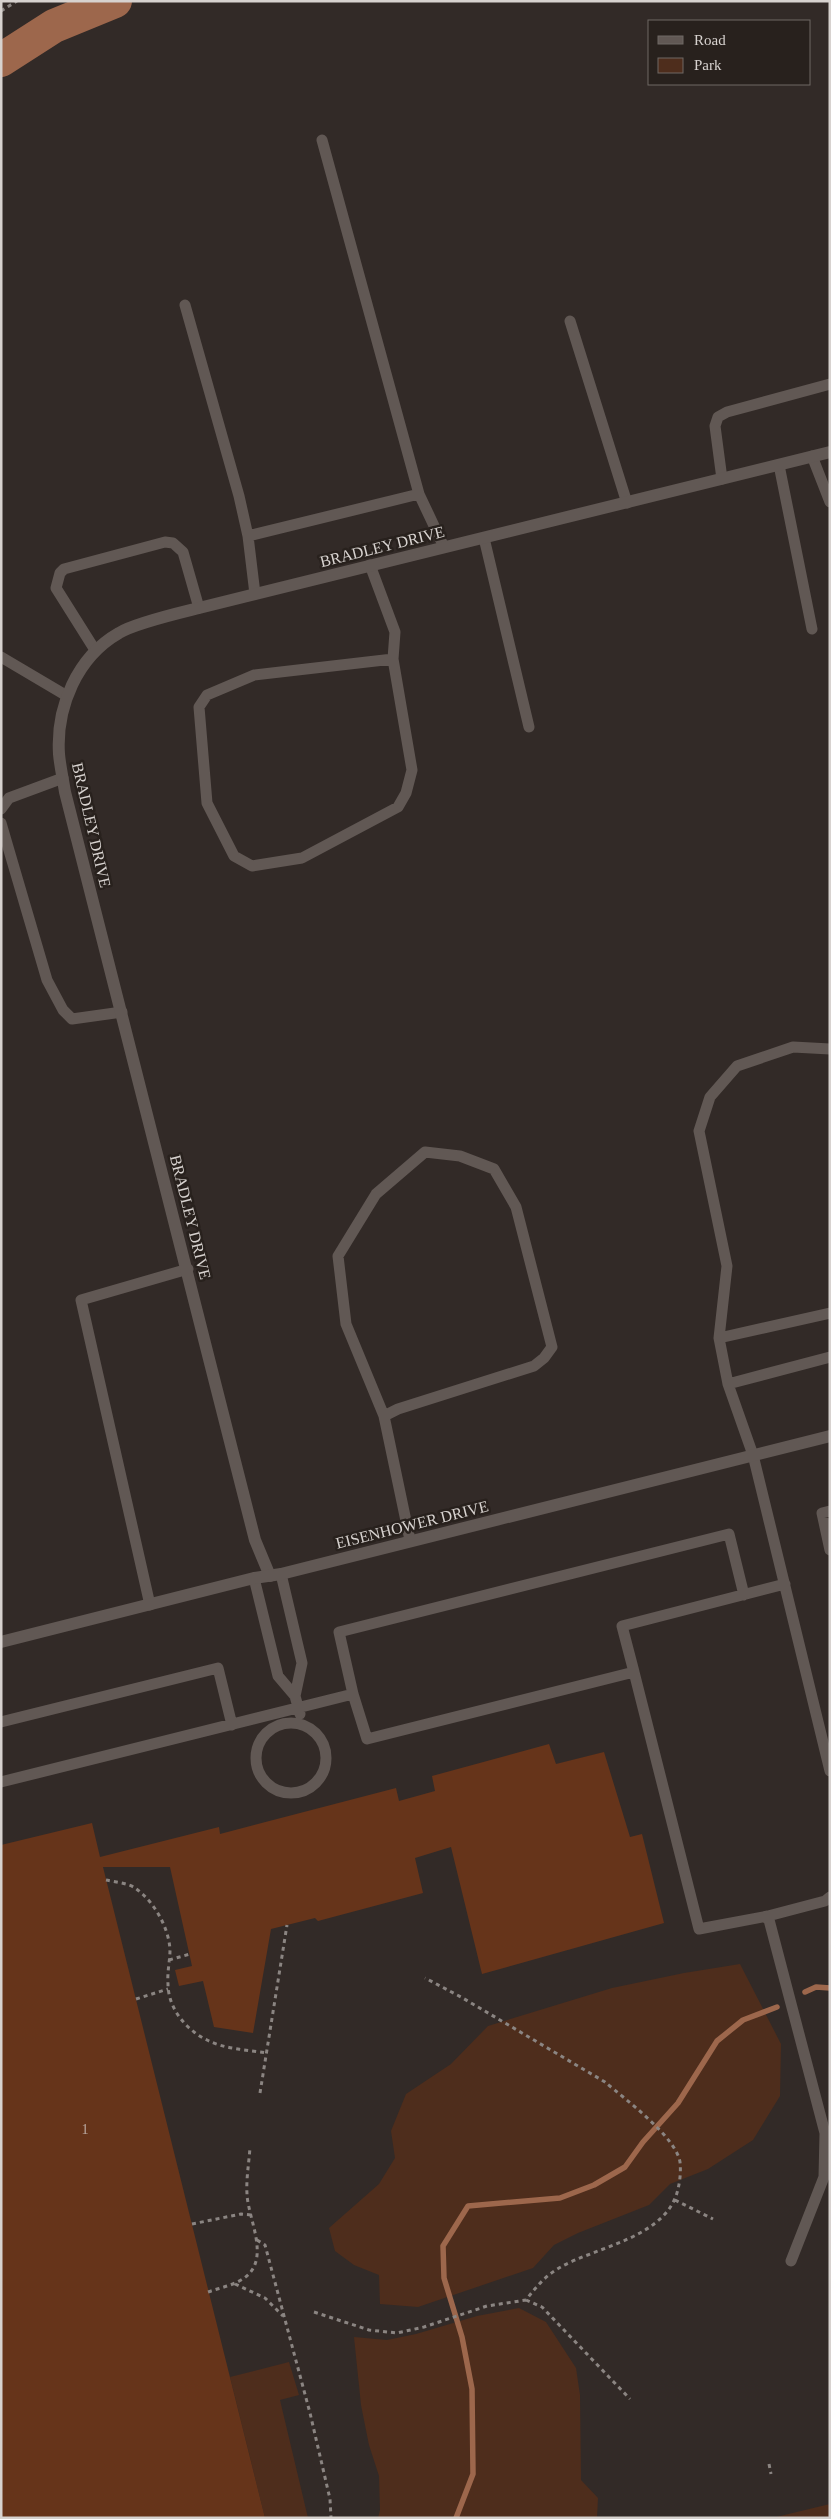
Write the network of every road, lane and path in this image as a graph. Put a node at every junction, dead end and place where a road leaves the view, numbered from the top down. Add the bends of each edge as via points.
1 (18, 1) edge
2 (1, 11) edge
3 (322, 140) dead end
4 (185, 305) dead end
5 (570, 321) dead end
6 (830, 384) edge
7 (830, 452) edge
8 (812, 456) junction
9 (779, 465) junction
10 (722, 479) junction
11 (419, 494) junction
12 (830, 502) edge
13 (627, 503) junction
14 (248, 536) junction
15 (484, 538) junction
16 (444, 547) junction
17 (370, 565) junction
18 (255, 594) junction
19 (199, 608) junction
20 (812, 629) dead end
21 (95, 650) junction
22 (1, 657) edge
23 (393, 659) junction
24 (67, 696) junction
25 (529, 727) dead end
26 (63, 778) junction
27 (1, 809) edge
28 (1, 823) edge
29 (122, 1012) junction
30 (830, 1049) edge
31 (188, 1269) junction
32 (830, 1313) edge
33 (719, 1338) junction
34 (830, 1357) edge
35 (728, 1384) junction
36 (384, 1416) junction
37 (830, 1436) edge
38 (753, 1455) junction
39 (830, 1511) edge
40 (410, 1540) junction
41 (830, 1550) edge
42 (275, 1575) junction
43 (254, 1578) junction
44 (785, 1584) junction
45 (744, 1595) junction
46 (150, 1605) junction
47 (1, 1642) edge
48 (634, 1672) junction
49 (353, 1694) junction
50 (297, 1702) junction
51 (1, 1722) edge
52 (303, 1724) junction
53 (232, 1725) junction
54 (826, 1737) edge
55 (830, 1771) edge
56 (1, 1782) edge
57 (106, 1880) dead end
58 (830, 1897) edge
59 (768, 1916) junction
60 (287, 1925) dead end
61 (190, 1954) dead end
62 (169, 1960) junction
63 (425, 1978) dead end
64 (168, 1989) junction
65 (136, 1999) dead end
66 (267, 2053) junction
67 (260, 2092) dead end
68 (250, 2148) dead end
69 (675, 2200) junction
70 (251, 2216) junction
71 (713, 2219) dead end
72 (192, 2224) dead end
73 (258, 2240) junction
74 (791, 2261) dead end
75 (234, 2284) junction
76 (208, 2292) dead end
77 (526, 2300) junction
78 (314, 2312) dead end
79 (284, 2316) junction
80 (630, 2399) dead end
81 (769, 2464) dead end
82 (771, 2474) dead end
83 (331, 2518) edge

1 - 2 path
3 - 11 lane
4 - 14 lane
5 - 13 lane
6 - 10 lane via 718,417 715,426
7 - 8 street, BRADLEY DRIVE
8 - 9 street, BRADLEY DRIVE
8 - 12 lane
9 - 10 street, BRADLEY DRIVE
9 - 20 lane
10 - 13 street, BRADLEY DRIVE
11 - 14 lane
11 - 16 lane
13 - 15 street, BRADLEY DRIVE
14 - 18 lane
15 - 16 street, BRADLEY DRIVE
15 - 25 lane
16 - 17 street, BRADLEY DRIVE
17 - 18 street, BRADLEY DRIVE
17 - 23 lane via 395,632
18 - 19 street, BRADLEY DRIVE
19 - 21 street, BRADLEY DRIVE via 120,632
19 - 21 lane via 183,552 172,543 165,542 64,569 56,588
21 - 24 street, BRADLEY DRIVE
22 - 24 lane
23 - 23 lane via 412,770 398,808 302,858 252,866 234,856 207,803 199,707 207,695 254,675
24 - 26 street, BRADLEY DRIVE via 62,712 59,753
26 - 27 lane via 9,798
26 - 29 street, BRADLEY DRIVE
28 - 29 lane via 47,980 63,1010 72,1019
29 - 31 street, BRADLEY DRIVE
30 - 33 lane via 793,1047 737,1066 710,1098 699,1131 727,1266
31 - 42 street, BRADLEY DRIVE via 255,1540
31 - 46 lane via 80,1300
32 - 33 lane
33 - 35 lane
34 - 35 lane
35 - 38 lane
36 - 36 lane via 534,1366 552,1347 516,1207 494,1170 460,1156 425,1152 376,1194 338,1256 346,1324
36 - 40 lane
37 - 38 street, EISENHOWER DRIVE
38 - 40 street, EISENHOWER DRIVE
38 - 44 lane
39 - 41 lane via 822,1513
40 - 42 street, EISENHOWER DRIVE
42 - 43 street, EISENHOWER DRIVE
42 - 50 lane via 302,1663
43 - 46 street, EISENHOWER DRIVE
43 - 50 lane via 278,1676
44 - 45 lane
44 - 54 lane
45 - 48 lane via 622,1626
45 - 49 lane via 729,1534 339,1632
46 - 47 street, EISENHOWER DRIVE
48 - 49 lane via 367,1739
48 - 59 lane via 699,1929
49 - 50 lane
50 - 52 lane
50 - 53 lane
51 - 53 lane via 218,1668
52 - 52 lane via 282,1722 270,1729 259,1744 256,1762 259,1774 267,1784 289,1794 301,1792 319,1780 325,1770 327,1759 323,1742 313,1729
53 - 56 lane
54 - 55 lane
57 - 62 path via 134,1888 153,1906 168,1933
58 - 59 lane
59 - 74 lane via 825,2133 824,2177
60 - 66 path
61 - 62 path
62 - 64 path
63 - 69 path via 605,2082 671,2144 680,2162
64 - 65 path
64 - 66 path via 180,2019 195,2034 209,2042
66 - 67 path
68 - 70 path via 247,2194
69 - 71 path
69 - 77 path via 653,2226 559,2268 540,2281
70 - 72 path via 241,2214
70 - 73 path
73 - 75 path via 254,2265 244,2279
73 - 79 path via 265,2245
75 - 76 path
75 - 79 path via 265,2298
77 - 78 path via 487,2306 398,2333 369,2330
77 - 80 path via 542,2307
79 - 83 path via 330,2499
81 - 82 path

